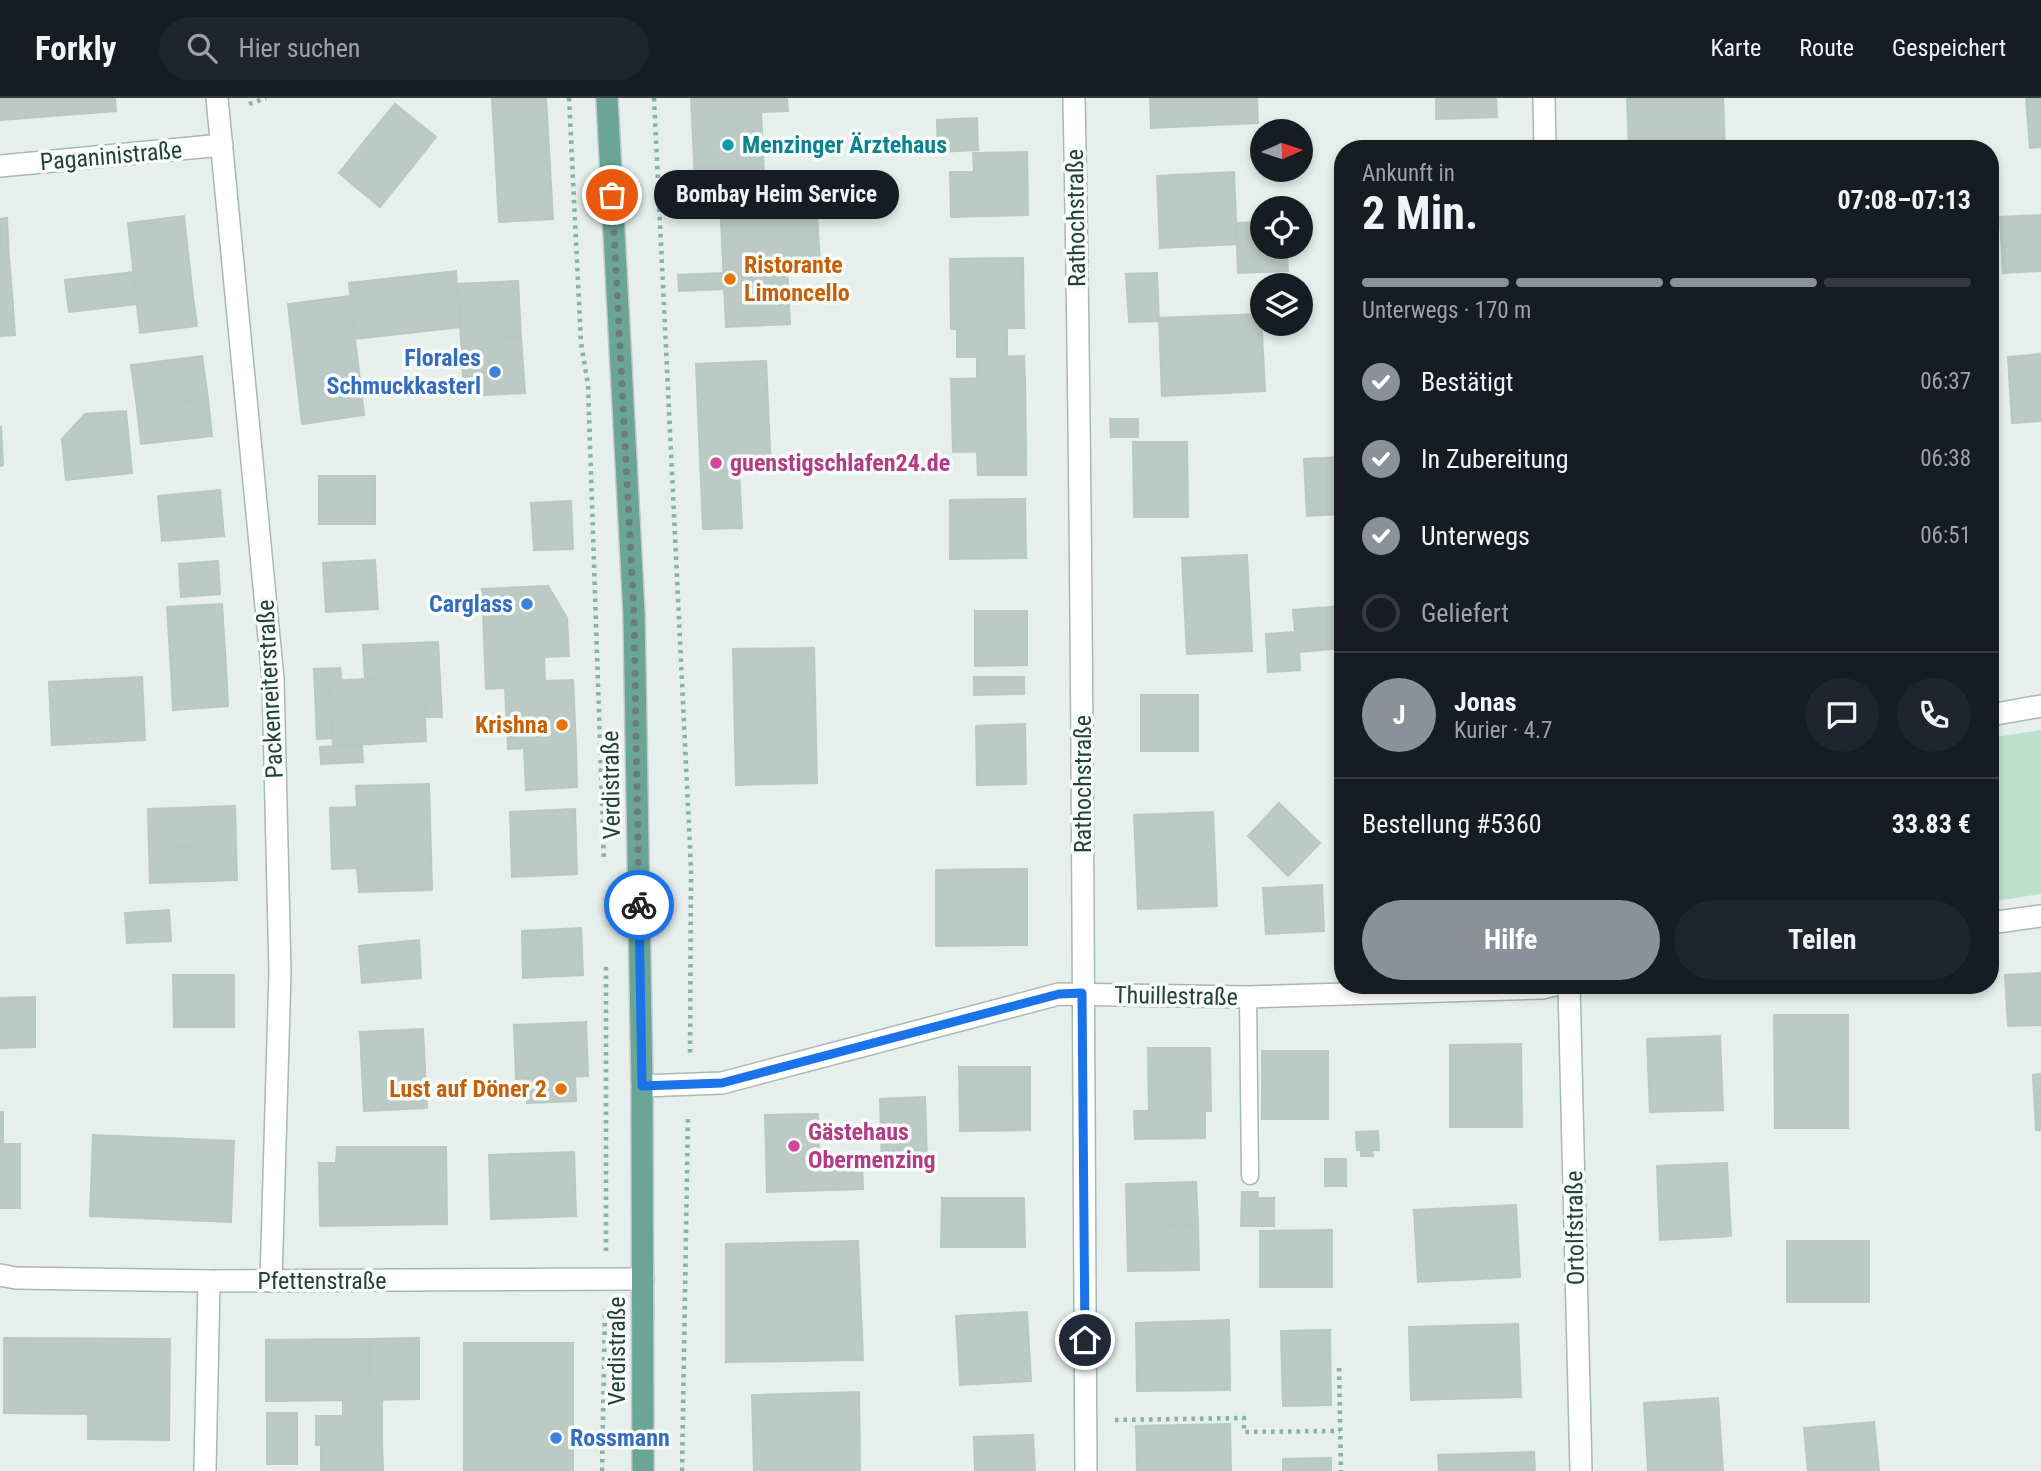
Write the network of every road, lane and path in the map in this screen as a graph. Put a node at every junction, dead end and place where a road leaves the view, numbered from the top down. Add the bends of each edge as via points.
1 (217, 98) edge
2 (569, 98) edge
3 (607, 98) edge
4 (654, 98) edge
5 (1074, 98) edge
6 (1544, 98) edge
7 (1545, 140) edge
8 (222, 145) junction
9 (0, 166) edge
10 (2041, 706) edge
11 (1999, 713) edge
12 (605, 873) dead end
13 (2041, 916) edge
14 (1999, 922) edge
15 (606, 955) dead end
16 (1082, 993) junction
17 (1346, 994) edge
18 (1569, 994) edge
19 (1248, 997) junction
20 (690, 1084) junction
21 (642, 1086) junction
22 (1251, 1176) dead end
23 (0, 1275) edge
24 (643, 1279) junction
25 (606, 1280) junction
26 (209, 1281) junction
27 (271, 1281) junction
28 (1339, 1368) dead end
29 (1086, 1420) junction
30 (1340, 1431) junction
31 (205, 1471) edge
32 (602, 1471) edge
33 (643, 1471) edge
34 (682, 1471) edge
35 (1086, 1471) edge
36 (1340, 1471) edge
37 (1581, 1471) edge

1 - 8 street, Packenreiterstraße
2 - 12 path via 581,343 588,385
3 - 21 main road, Verdistraße via 634,614
4 - 20 path via 691,869
5 - 16 street, Rathochstraße via 1083,699
6 - 7 street
8 - 9 street, Paganinistraße
8 - 27 street, Packenreiterstraße via 273,679 280,972
10 - 11 street
13 - 14 street
15 - 25 path
16 - 19 street, Thuillestraße
16 - 20 street, Thuillestraße via 1059,994 722,1083
16 - 29 street, Rathochstraße
17 - 19 street, Thuillestraße
18 - 37 street, Ortolfstraße
19 - 22 lane
20 - 21 street, Thuillestraße
20 - 34 path
21 - 24 main road, Verdistraße
23 - 26 street, Pfettenstraße
24 - 25 street, Pfettenstraße
24 - 33 main road, Verdistraße
25 - 27 street, Pfettenstraße
25 - 32 path
26 - 27 street, Pfettenstraße
26 - 31 street
28 - 30 path
29 - 30 path via 1244,1419 1244,1432
29 - 35 street, Rathochstraße
30 - 36 path

